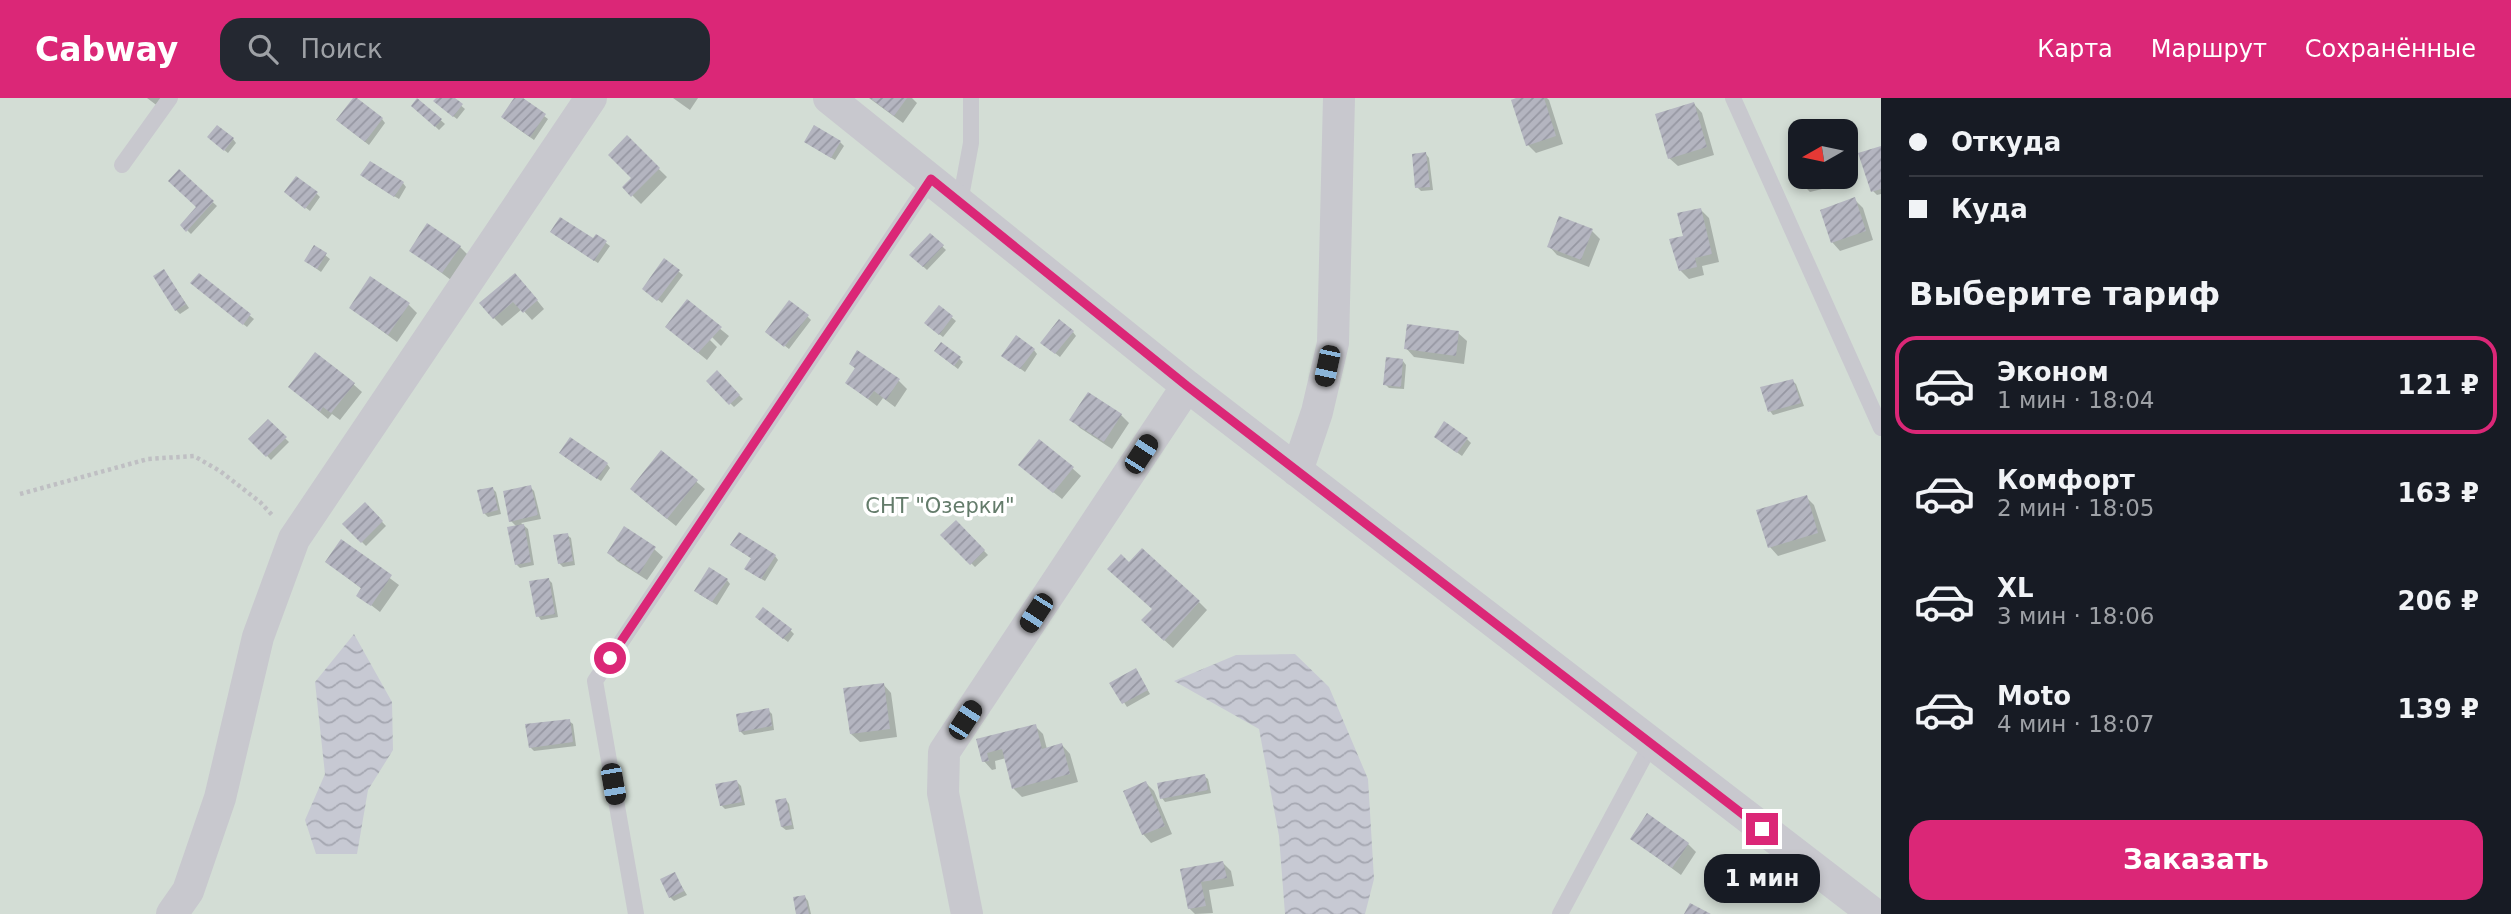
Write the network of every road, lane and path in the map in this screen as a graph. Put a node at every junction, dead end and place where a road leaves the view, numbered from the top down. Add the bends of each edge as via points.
1 (170, 98) edge
2 (591, 98) edge
3 (829, 98) edge
4 (971, 98) edge
5 (1339, 98) edge
6 (1733, 98) edge
7 (122, 165) dead end
8 (931, 179) junction
9 (960, 202) junction
10 (1187, 386) junction
11 (1881, 428) edge
12 (1297, 471) junction
13 (20, 494) dead end
14 (294, 539) junction
15 (1651, 744) junction
16 (172, 914) edge
17 (636, 914) edge
18 (967, 914) edge
19 (1560, 914) edge
20 (1874, 914) edge

1 - 7 lane
2 - 14 street
3 - 8 street
4 - 9 lane via 971,143
5 - 12 street via 1333,343
6 - 11 lane
8 - 9 street
8 - 17 lane via 595,681
9 - 10 street
10 - 12 street
10 - 18 street via 944,752 943,793
12 - 15 street
13 - 14 path via 148,459 194,456 260,502
14 - 16 street via 258,637 220,798 188,891
15 - 19 lane
15 - 20 street

